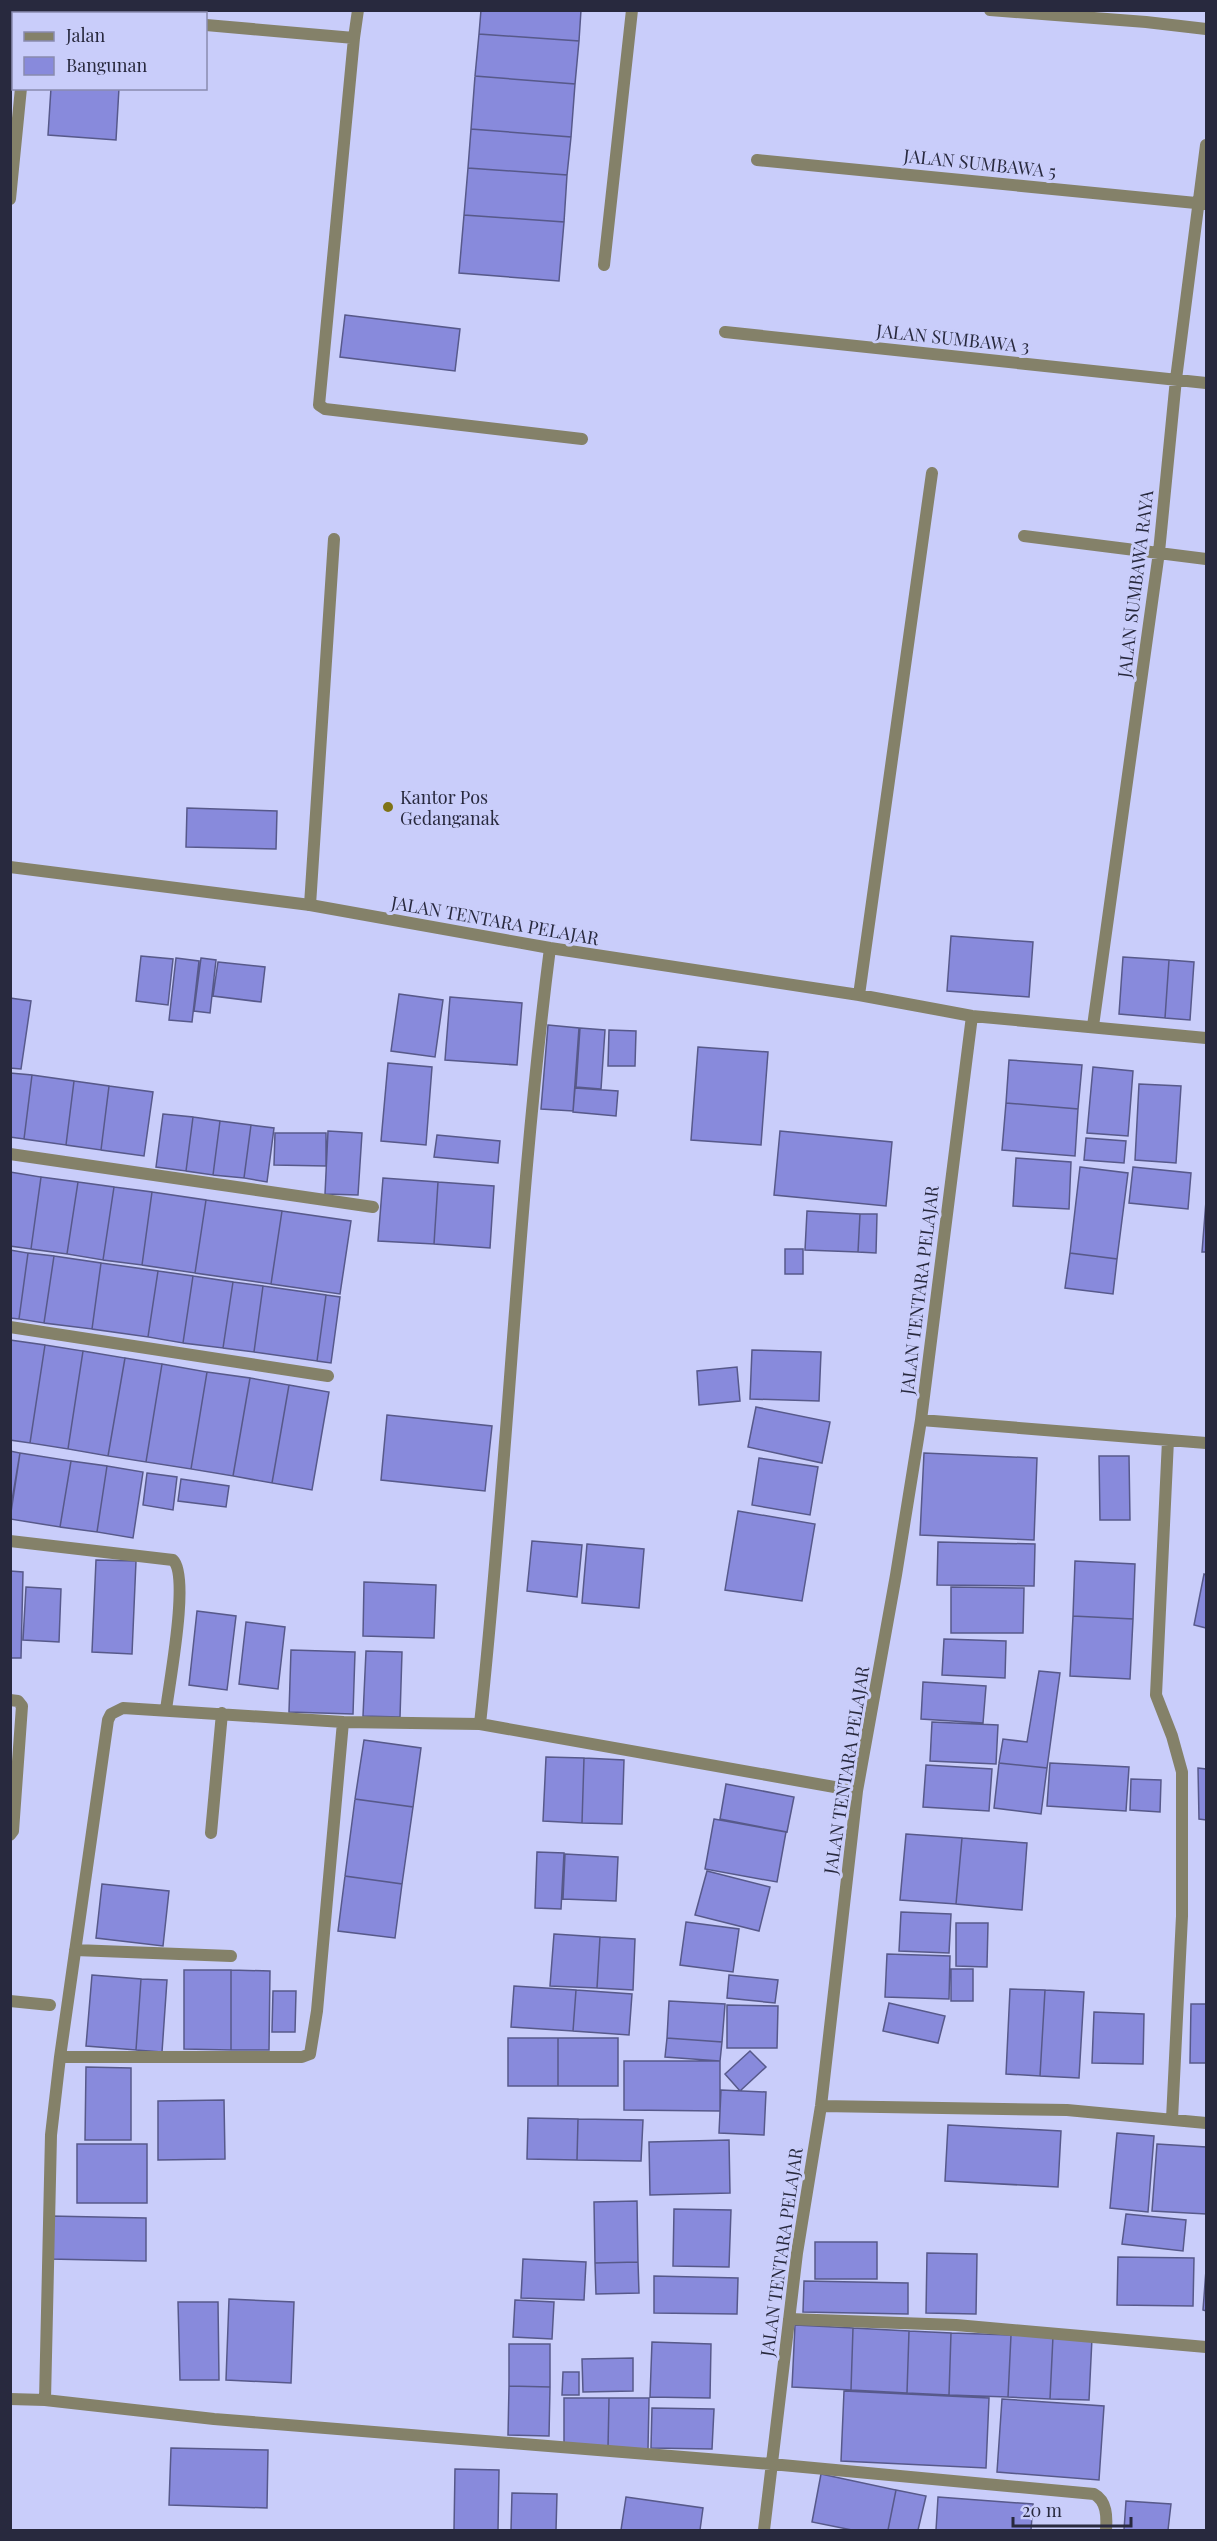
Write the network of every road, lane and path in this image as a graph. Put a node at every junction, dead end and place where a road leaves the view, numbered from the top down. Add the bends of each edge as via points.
1 (358, 10) edge
2 (632, 10) edge
3 (990, 10) edge
4 (207, 25) edge
5 (1206, 29) edge
6 (354, 38) junction
7 (21, 90) edge
8 (13, 134) edge
9 (1206, 145) edge
10 (757, 160) dead end
11 (10, 199) edge
12 (1203, 203) edge
13 (604, 265) dead end
14 (725, 332) dead end
15 (1176, 379) junction
16 (1206, 383) edge
17 (582, 440) dead end
18 (932, 473) dead end
19 (1024, 536) dead end
20 (334, 539) dead end
21 (1159, 552) junction
22 (1206, 559) edge
23 (10, 867) edge
24 (310, 905) junction
25 (550, 948) junction
26 (859, 995) junction
27 (972, 1016) junction
28 (1093, 1026) junction
29 (1206, 1038) edge
30 (10, 1154) edge
31 (373, 1207) dead end
32 (10, 1327) edge
33 (328, 1376) dead end
34 (921, 1420) junction
35 (1168, 1440) junction
36 (1206, 1443) edge
37 (10, 1542) edge
38 (10, 1700) edge
39 (166, 1710) junction
40 (222, 1713) junction
41 (343, 1722) junction
42 (480, 1724) junction
43 (857, 1791) junction
44 (211, 1833) dead end
45 (10, 1835) edge
46 (75, 1950) junction
47 (231, 1956) dead end
48 (10, 2001) edge
49 (50, 2005) dead end
50 (60, 2057) junction
51 (821, 2106) junction
52 (1173, 2119) junction
53 (1206, 2123) edge
54 (789, 2319) junction
55 (1206, 2347) edge
56 (10, 2399) edge
57 (45, 2400) junction
58 (771, 2464) junction
59 (764, 2530) edge
60 (1106, 2530) edge

1 - 6 street
2 - 13 street
3 - 5 street
4 - 6 street
6 - 17 street via 320,405 325,409
7 - 8 street
8 - 11 street
9 - 12 street, JALAN SUMBAWA RAYA
10 - 12 street, JALAN SUMBAWA 5
12 - 15 street, JALAN SUMBAWA RAYA
14 - 15 street, JALAN SUMBAWA 3
15 - 16 street, JALAN SUMBAWA 3
15 - 21 street, JALAN SUMBAWA RAYA
18 - 26 street
19 - 21 street
20 - 24 street
21 - 22 street
21 - 28 street, JALAN SUMBAWA RAYA
23 - 24 street, JALAN TENTARA PELAJAR
24 - 25 street, JALAN TENTARA PELAJAR
25 - 26 street, JALAN TENTARA PELAJAR
25 - 42 street via 525,1175 500,1524
26 - 27 street, JALAN TENTARA PELAJAR
27 - 28 street, JALAN TENTARA PELAJAR
27 - 34 street, JALAN TENTARA PELAJAR
28 - 29 street, JALAN TENTARA PELAJAR
30 - 31 street
32 - 33 street
34 - 35 street
34 - 43 street, JALAN TENTARA PELAJAR
35 - 36 street
35 - 52 street via 1156,1695 1173,1736 1182,1773 1182,1916
37 - 39 street via 173,1560 177,1564 178,1615
38 - 45 street via 18,1701 22,1707
39 - 40 street
39 - 46 street via 123,1708 109,1717
40 - 41 street
40 - 44 street
41 - 42 street
41 - 50 street via 318,2011 310,2054
42 - 43 street
43 - 51 street, JALAN TENTARA PELAJAR
46 - 47 street
46 - 50 street
48 - 49 street
50 - 57 street via 51,2134
51 - 52 street via 1067,2110
51 - 54 street, JALAN TENTARA PELAJAR
52 - 53 street
54 - 55 street via 956,2325
54 - 58 street, JALAN TENTARA PELAJAR
56 - 57 street
57 - 58 street via 226,2420
58 - 59 street, JALAN TENTARA PELAJAR
58 - 60 street via 1094,2494 1105,2506

